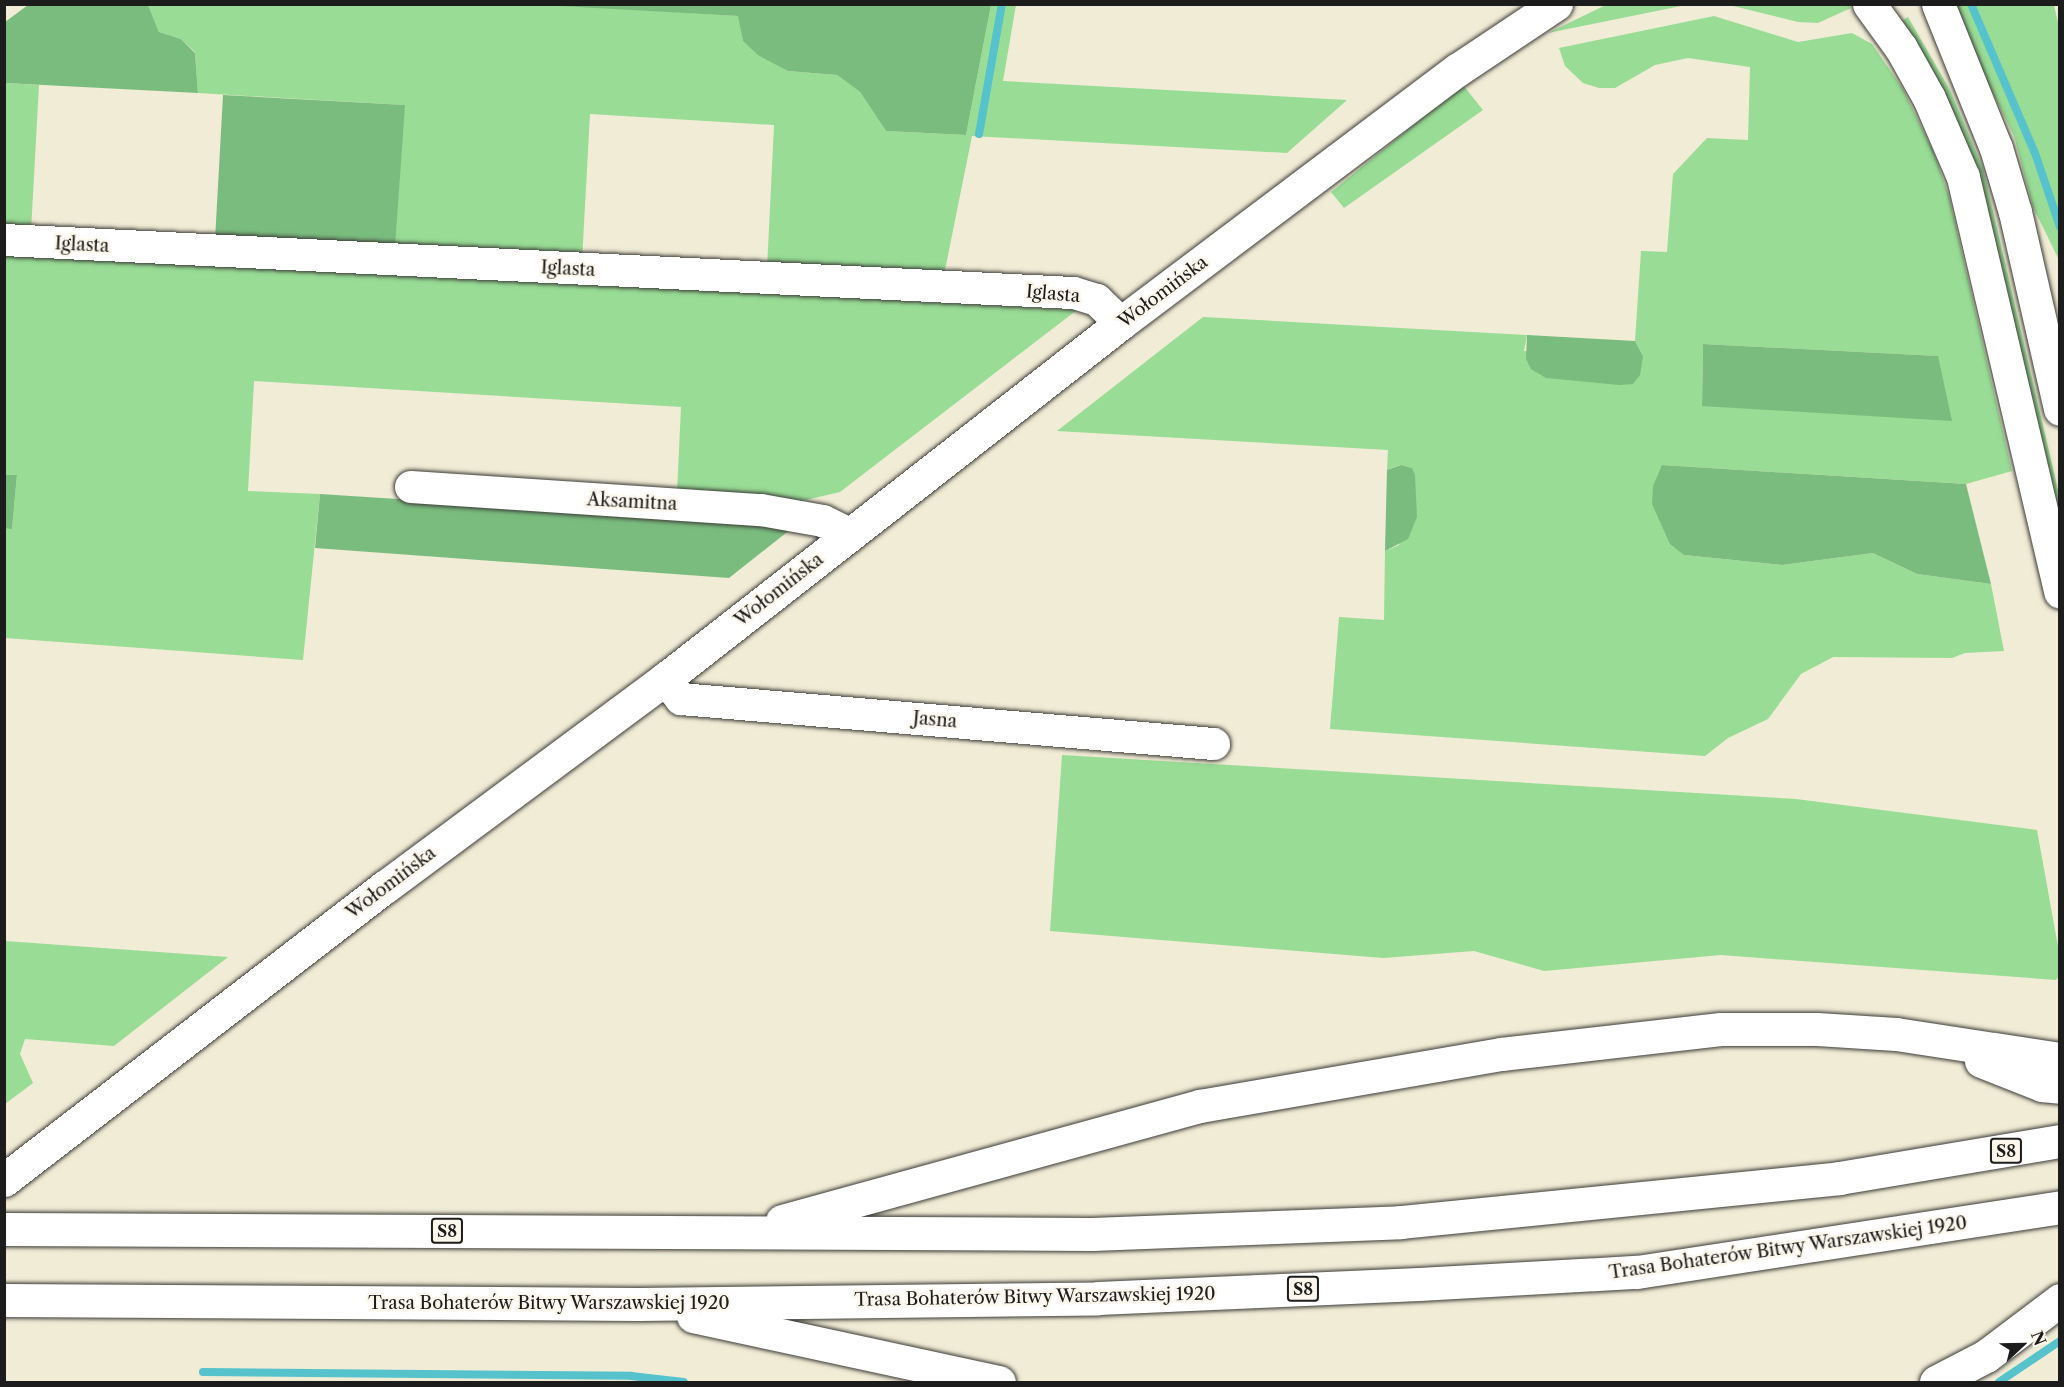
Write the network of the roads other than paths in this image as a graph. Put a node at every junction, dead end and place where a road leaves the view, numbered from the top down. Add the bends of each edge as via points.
1 (1556, 4) edge
2 (1869, 4) edge
3 (1913, 4) edge
4 (1938, 4) edge
5 (1972, 97) junction
6 (4, 240) edge
7 (1121, 323) junction
8 (2060, 409) edge
9 (411, 487) dead end
10 (850, 534) junction
11 (2060, 592) edge
12 (665, 679) junction
13 (1214, 744) dead end
14 (1929, 1040) junction
15 (2060, 1059) edge
16 (2060, 1087) edge
17 (2060, 1141) edge
18 (4, 1180) edge
19 (2060, 1207) edge
20 (4, 1229) edge
21 (743, 1232) junction
22 (4, 1300) edge
23 (2060, 1300) edge
24 (638, 1304) junction
25 (999, 1383) edge
26 (1936, 1383) edge

1 - 7 main road, Wołomińska via 1443,81
2 - 11 main road via 1901,48 1929,98 1963,177
3 - 5 main road
4 - 5 main road
5 - 8 main road via 1996,148 2015,212
6 - 7 street, Iglasta via 1074,293 1097,300
7 - 10 main road, Wołomińska
9 - 10 street, Aksamitna via 761,510 823,521
10 - 12 main road, Wołomińska
12 - 13 street, Jasna via 681,699
12 - 18 main road, Wołomińska via 385,887
14 - 15 main road
14 - 16 main road via 2042,1085
14 - 21 main road via 1817,1029 1721,1029 1501,1054 1200,1106
17 - 21 main road, S8 via 1839,1178 1401,1222 1092,1234
19 - 24 main road, Trasa Bohaterów Bitwy Warszawskiej 1920 / S8 via 1637,1272 1098,1298
20 - 21 main road, S8
22 - 24 main road, Trasa Bohaterów Bitwy Warszawskiej 1920 / S8
23 - 26 main road via 1986,1356
24 - 25 main road

